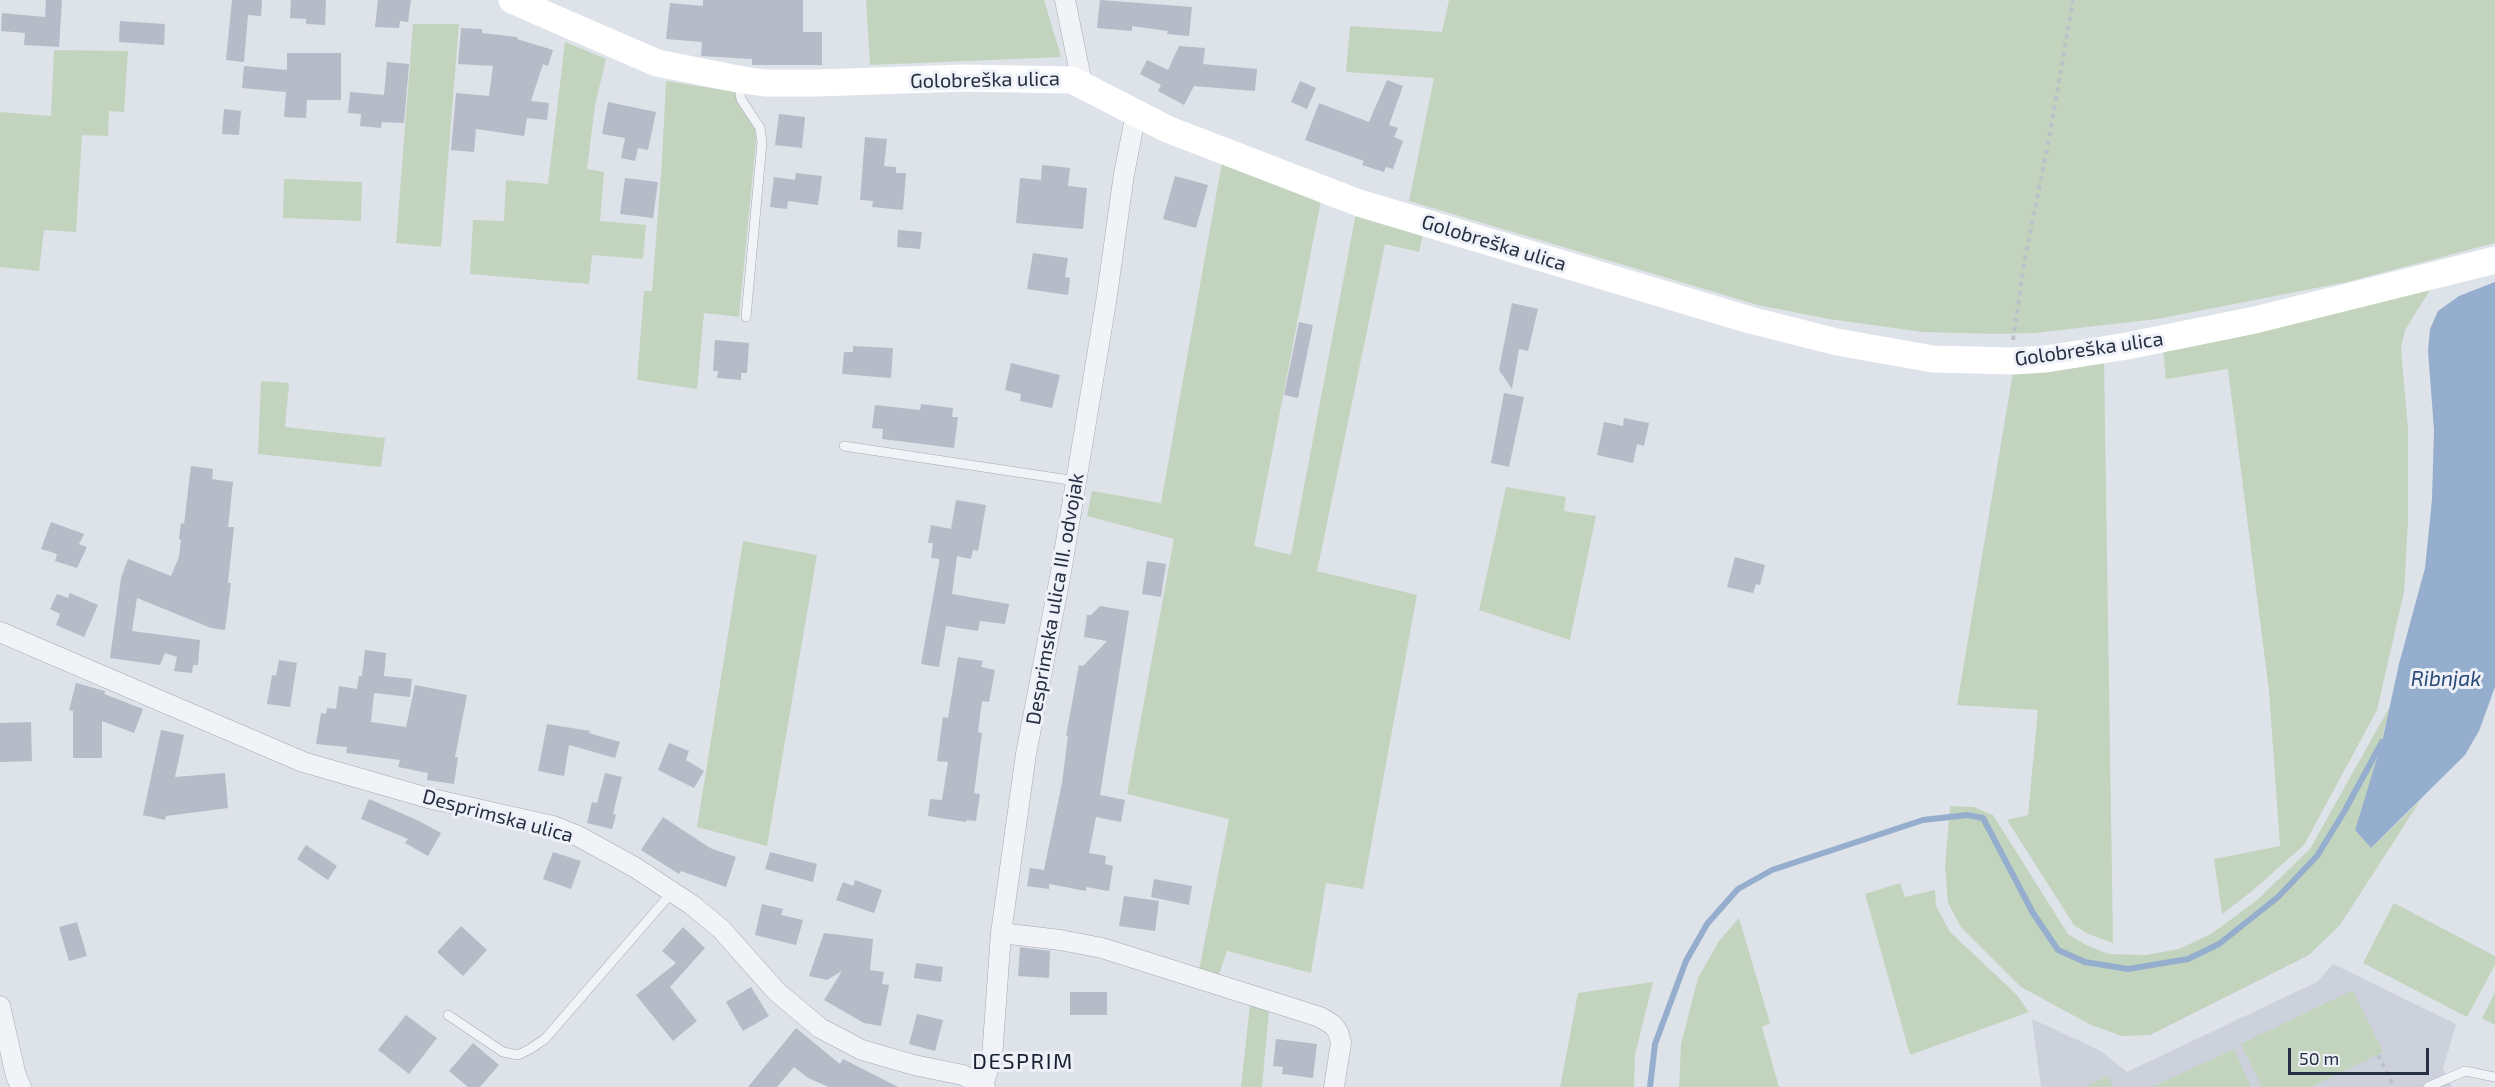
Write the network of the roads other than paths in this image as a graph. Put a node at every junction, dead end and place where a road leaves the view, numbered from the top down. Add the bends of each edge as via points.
1 (512, 0) edge
2 (1065, 0) edge
3 (738, 80) junction
4 (1082, 83) junction
5 (1136, 113) junction
6 (2495, 260) edge
7 (746, 317) dead end
8 (844, 446) dead end
9 (1077, 481) junction
10 (0, 632) edge
11 (673, 891) junction
12 (1001, 933) junction
13 (0, 1006) edge
14 (448, 1015) dead end
15 (2495, 1077) edge
16 (984, 1086) edge
17 (21, 1087) edge
18 (1334, 1087) edge
19 (2428, 1087) edge

1 - 3 street, Golobreška ulica via 657,63
2 - 4 street
3 - 4 street, Golobreška ulica via 828,83 1061,78
3 - 7 lane via 741,99 760,128 762,142
4 - 5 street, Golobreška ulica
5 - 6 street, Golobreška ulica via 1206,145 1370,206 1750,320 1837,342 1933,359 2046,359 2127,346 2255,320
5 - 9 street, Desprimska ulica III. odvojak
8 - 9 lane
9 - 12 street, Desprimska ulica III. odvojak via 1026,754
10 - 11 street, Desprimska ulica via 303,762 428,798 553,826
11 - 14 lane via 545,1039 530,1049 518,1055 503,1052
11 - 16 street, Desprimska ulica via 721,929 777,992 820,1028 862,1050 963,1076
12 - 16 street, Desprimska ulica III. odvojak via 992,1058
12 - 18 street via 1102,948 1320,1017 1333,1024 1341,1043
13 - 17 street
15 - 19 lane via 2464,1071

